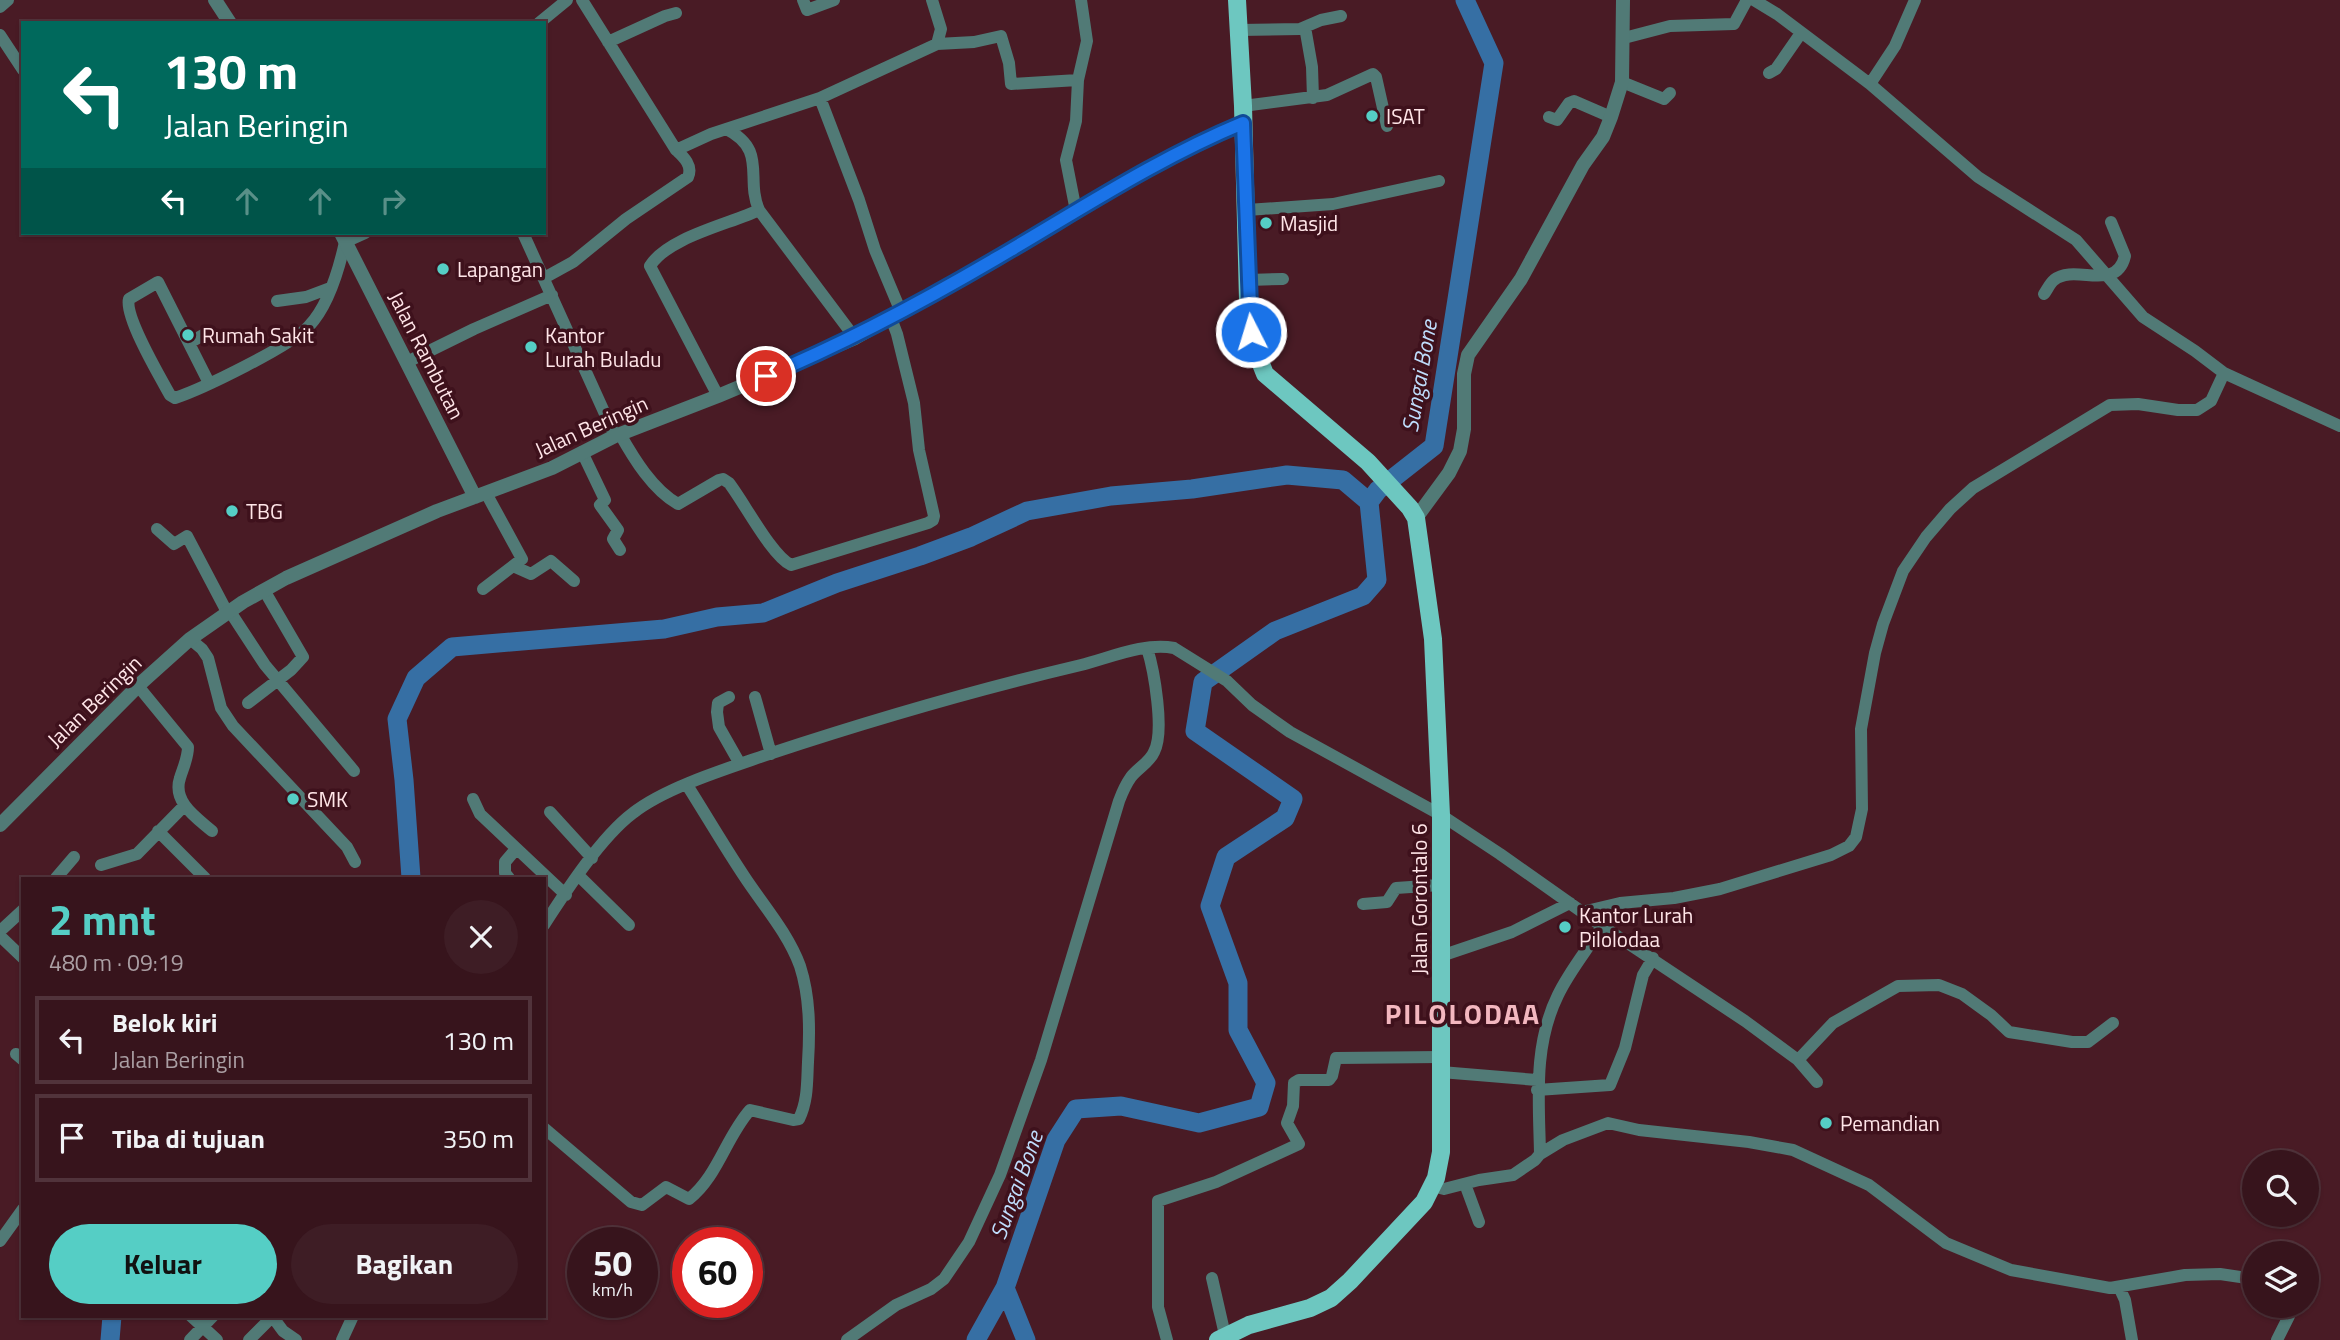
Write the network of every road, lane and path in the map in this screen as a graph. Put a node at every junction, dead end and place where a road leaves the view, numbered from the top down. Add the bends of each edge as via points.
1 (8, 0) edge
2 (215, 0) edge
3 (567, 0) edge
4 (582, 0) edge
5 (803, 0) edge
6 (834, 0) edge
7 (932, 0) edge
8 (1081, 0) edge
9 (1237, 0) edge
10 (1623, 0) edge
11 (1746, 0) edge
12 (1754, 0) edge
13 (1915, 0) edge
14 (0, 7) edge
15 (676, 13) dead end
16 (1341, 16) dead end
17 (229, 21) edge
18 (541, 21) edge
19 (1305, 27) junction
20 (1239, 30) junction
21 (1801, 33) junction
22 (0, 35) edge
23 (1623, 38) junction
24 (608, 42) junction
25 (937, 44) junction
26 (21, 66) edge
27 (1769, 73) dead end
28 (1078, 80) junction
29 (1622, 82) junction
30 (1870, 84) junction
31 (1670, 93) dead end
32 (820, 98) junction
33 (1313, 98) junction
34 (1243, 114) junction
35 (1549, 117) dead end
36 (1611, 117) junction
37 (1387, 125) dead end
38 (726, 129) junction
39 (676, 150) junction
40 (1439, 181) dead end
41 (759, 210) junction
42 (1247, 210) junction
43 (1076, 211) junction
44 (2110, 222) dead end
45 (524, 235) edge
46 (343, 237) edge
47 (2108, 275) junction
48 (544, 278) junction
49 (1283, 279) dead end
50 (1248, 280) junction
51 (330, 288) junction
52 (2044, 294) dead end
53 (552, 295) junction
54 (277, 301) dead end
55 (896, 315) junction
56 (210, 331) dead end
57 (855, 338) junction
58 (189, 343) junction
59 (407, 362) junction
60 (2224, 373) junction
61 (209, 383) junction
62 (718, 396) junction
63 (2340, 426) edge
64 (617, 435) junction
65 (582, 452) junction
66 (480, 495) junction
67 (1413, 513) junction
68 (157, 528) dead end
69 (621, 550) dead end
70 (513, 566) junction
71 (574, 581) dead end
72 (483, 589) dead end
73 (264, 590) junction
74 (228, 611) junction
75 (190, 639) junction
76 (1147, 648) junction
77 (277, 680) junction
78 (138, 686) junction
79 (729, 697) dead end
80 (755, 697) dead end
81 (248, 703) dead end
82 (771, 754) junction
83 (740, 764) junction
84 (355, 771) dead end
85 (687, 785) junction
86 (473, 799) dead end
87 (184, 806) junction
88 (550, 812) dead end
89 (1441, 815) junction
90 (0, 825) edge
91 (158, 831) junction
92 (212, 831) dead end
93 (516, 849) junction
94 (74, 857) dead end
95 (592, 858) junction
96 (355, 862) dead end
97 (101, 865) dead end
98 (579, 876) junction
99 (56, 877) edge
100 (204, 877) edge
101 (508, 877) edge
102 (1440, 886) junction
103 (566, 895) junction
104 (1570, 903) junction
105 (1363, 904) dead end
106 (21, 912) edge
107 (1582, 912) junction
108 (547, 916) edge
109 (629, 925) dead end
110 (1602, 926) junction
111 (0, 933) edge
112 (21, 956) edge
113 (1441, 956) junction
114 (1653, 958) junction
115 (2113, 1023) dead end
116 (1798, 1060) junction
117 (1441, 1065) junction
118 (1817, 1082) dead end
119 (1537, 1085) junction
120 (546, 1130) edge
121 (1540, 1154) junction
122 (1465, 1184) junction
123 (1432, 1186) junction
124 (21, 1212) edge
125 (1479, 1222) dead end
126 (0, 1241) edge
127 (2242, 1277) edge
128 (1212, 1278) dead end
129 (2119, 1287) junction
130 (193, 1318) edge
131 (211, 1318) edge
132 (270, 1318) edge
133 (273, 1318) edge
134 (352, 1318) edge
135 (2288, 1318) edge
136 (202, 1327) junction
137 (1221, 1337) edge
138 (190, 1340) edge
139 (218, 1340) edge
140 (249, 1340) edge
141 (296, 1340) edge
142 (342, 1340) edge
143 (847, 1340) edge
144 (1167, 1340) edge
145 (2132, 1340) edge
146 (2277, 1340) edge

1 - 14 street
2 - 17 street
3 - 18 street
4 - 24 street
5 - 6 street via 807,10
7 - 25 street via 941,29
8 - 28 street via 1087,41
9 - 20 main road
10 - 23 street
11 - 23 street via 1734,24 1670,26
12 - 21 street
13 - 30 street via 1895,46
15 - 24 street
16 - 19 street
19 - 20 street
19 - 33 street
20 - 34 main road
21 - 27 street
21 - 30 street
22 - 26 street
23 - 29 street
24 - 39 street
25 - 28 street via 1001,36 1011,84
25 - 32 street
28 - 43 street via 1076,121 1066,160
29 - 31 street via 1664,99
29 - 36 street
30 - 47 street via 1978,177 2076,240
32 - 38 street
32 - 55 street
33 - 34 street
33 - 37 street via 1375,75
34 - 42 main road
34 - 43 street, Jalan Beringin
35 - 36 street via 1557,120 1574,101
36 - 67 street via 1521,279 1468,355 1460,451 1449,473
38 - 39 street
38 - 41 street via 749,149
39 - 48 street via 685,158 688,177 573,262
40 - 42 street via 1333,204
41 - 57 street
41 - 62 street via 708,228 666,251 650,266
42 - 50 main road
43 - 55 street, Jalan Beringin
44 - 47 street via 2125,256 2119,269
45 - 48 street
46 - 51 street
46 - 59 street, Jalan Rambutan
47 - 52 street via 2067,275 2057,278
47 - 60 street via 2143,317
48 - 53 street
49 - 50 street
50 - 67 main road via 1251,332 1265,374 1368,462
51 - 54 street
51 - 61 street via 308,328
53 - 59 street
53 - 64 street
55 - 57 street, Jalan Beringin
55 - 64 street via 933,514 928,523 791,565 729,483 719,480 678,504 648,476
56 - 58 street
57 - 62 street, Jalan Beringin
58 - 61 street
58 - 61 street via 158,282 129,299 133,321 170,395 182,396
59 - 66 street, Jalan Rambutan
60 - 63 street
60 - 107 street via 2211,401 2197,410 2110,405 1973,488 1926,537 1903,571 1875,653 1861,729 1862,809 1856,837 1849,846 1720,890
62 - 64 street, Jalan Beringin
64 - 65 street, Jalan Beringin
65 - 66 street, Jalan Beringin
65 - 69 street via 605,500 600,505 618,530 613,539
66 - 70 street via 522,559
66 - 73 street, Jalan Beringin
67 - 89 main road, Jalan Gorontalo 6 via 1433,639
68 - 74 street via 174,544 187,536
70 - 71 street via 531,574 551,561
70 - 72 street
73 - 74 street, Jalan Beringin
73 - 77 street via 303,657
74 - 75 street, Jalan Beringin
74 - 77 street
75 - 78 street, Jalan Beringin
75 - 96 street via 208,658 215,693 228,719 347,847
76 - 82 street via 884,716
76 - 89 street via 1174,648 1227,681 1290,732
76 - 143 street via 1159,738 1119,802 1041,1060 1000,1175 970,1242 944,1279 895,1305
77 - 81 street
77 - 84 street
78 - 87 street via 188,747 178,783
78 - 90 street, Jalan Beringin
79 - 83 street via 718,703 717,720
80 - 82 street
82 - 83 street
83 - 85 street
85 - 95 street via 632,813
85 - 120 street via 782,930 801,970 811,1036 802,1115 793,1121 750,1110 692,1197 666,1187 642,1205 631,1202
86 - 93 street via 480,814
87 - 91 street
87 - 92 street
88 - 95 street
89 - 102 main road, Jalan Gorontalo 6
89 - 104 street
91 - 97 street via 137,854
91 - 100 street
93 - 101 street via 505,862
93 - 103 street
94 - 99 street
95 - 98 street
98 - 103 street
98 - 109 street
102 - 105 street via 1396,888 1387,902
102 - 113 main road, Jalan Gorontalo 6
103 - 108 street
104 - 107 street
104 - 113 street via 1512,932
106 - 111 street
107 - 110 street
110 - 114 street
110 - 119 street via 1559,993 1541,1049
111 - 112 street
113 - 117 main road, Jalan Gorontalo 6
114 - 116 street
114 - 119 street via 1643,975 1625,1048 1610,1085
115 - 116 street via 2088,1042 2026,1035 2009,1032 1962,994 1939,985 1898,986 1833,1023
116 - 118 street
117 - 119 street
117 - 123 main road, Jalan Gorontalo 6 via 1441,1153
117 - 144 street via 1336,1057 1329,1080 1294,1083 1287,1123 1299,1144 1216,1182 1158,1201 1158,1307
119 - 121 street
121 - 122 street via 1513,1175
121 - 129 street via 1608,1123 1793,1150 1884,1194 1958,1250 2011,1270
122 - 123 street via 1444,1189
122 - 125 street
123 - 137 main road, Jalan Gorontalo 6 via 1420,1206 1331,1298
124 - 126 street
127 - 129 street via 2185,1276
128 - 137 street
129 - 145 street
130 - 136 street
131 - 136 street
132 - 140 street
133 - 141 street
134 - 142 street
135 - 146 street
136 - 138 street
136 - 139 street

